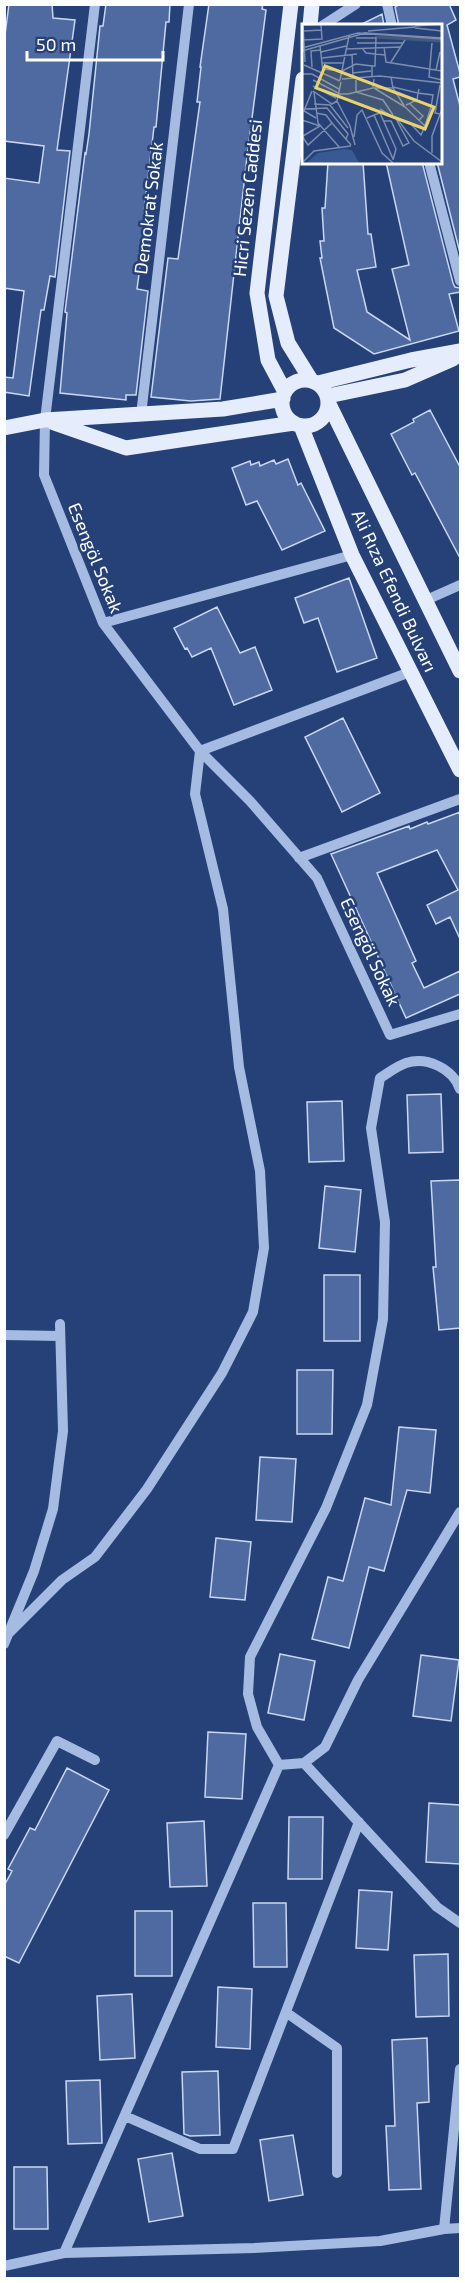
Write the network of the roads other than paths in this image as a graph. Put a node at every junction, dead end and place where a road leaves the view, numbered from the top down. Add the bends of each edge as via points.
1 (95, 4) edge
2 (189, 4) edge
3 (291, 4) edge
4 (312, 4) edge
5 (356, 4) edge
6 (387, 4) edge
7 (310, 24) edge
8 (324, 24) edge
9 (392, 24) edge
10 (302, 87) edge
11 (430, 164) edge
12 (460, 281) edge
13 (460, 354) edge
14 (321, 391) junction
15 (284, 395) junction
16 (141, 415) junction
17 (45, 420) junction
18 (298, 424) junction
19 (4, 428) edge
20 (352, 555) junction
21 (460, 585) edge
22 (424, 601) junction
23 (103, 623) junction
24 (460, 671) edge
25 (410, 672) junction
26 (200, 751) junction
27 (460, 770) edge
28 (460, 799) edge
29 (299, 858) junction
30 (460, 1014) edge
31 (460, 1089) edge
32 (4, 1335) edge
33 (460, 1512) edge
34 (5, 1640) edge
35 (95, 1760) dead end
36 (304, 1763) junction
37 (279, 1765) junction
38 (359, 1822) junction
39 (4, 1835) edge
40 (460, 1923) edge
41 (287, 2013) junction
42 (460, 2069) edge
43 (125, 2116) junction
44 (337, 2174) dead end
45 (460, 2228) edge
46 (444, 2229) junction
47 (64, 2253) junction
48 (4, 2266) edge

1 - 17 street, Esengöl Sokak
2 - 16 street, Demokrat Sokak
3 - 15 main road, Hicri Sezen Caddesi via 256,293 268,360
4 - 7 main road
5 - 8 street
6 - 9 street
10 - 14 main road, Ali Rıza Efendi Bulvarı via 276,296 288,342
11 - 12 street
13 - 14 main road via 405,380
14 - 15 main road via 295,382
14 - 18 main road via 322,419 309,426
14 - 22 main road, Ali Rıza Efendi Bulvarı
15 - 16 main road via 223,410
15 - 18 main road via 284,413
16 - 17 main road
17 - 18 main road via 126,448
17 - 19 main road
17 - 23 street, Esengöl Sokak via 44,475
18 - 20 main road, Ali Rıza Efendi Bulvarı
20 - 23 street
20 - 25 main road, Ali Rıza Efendi Bulvarı
21 - 22 street
22 - 24 main road, Ali Rıza Efendi Bulvarı
23 - 26 street, Esengöl Sokak
25 - 26 street
25 - 27 main road, Ali Rıza Efendi Bulvarı
26 - 29 street, Esengöl Sokak
26 - 34 street via 195,794 223,909 239,1067 260,1171 264,1248 253,1312 222,1373 95,1557 62,1580
28 - 29 street
29 - 30 street, Esengöl Sokak via 317,878 390,1035
31 - 37 street via 457,1080 434,1062 407,1063 380,1078 371,1128 385,1233 383,1319 367,1405 326,1508 250,1657 248,1694 257,1727
32 - 34 street via 60,1330 63,1431 53,1509 34,1572
33 - 36 street via 358,1680 325,1748
35 - 39 street via 57,1741
36 - 37 street
36 - 38 street
37 - 43 street
38 - 40 street via 437,1907
38 - 41 street
41 - 43 street via 233,2150 200,2149
41 - 44 street via 337,2048
42 - 46 street
43 - 47 street
45 - 46 street
46 - 47 street via 380,2241
47 - 48 street

